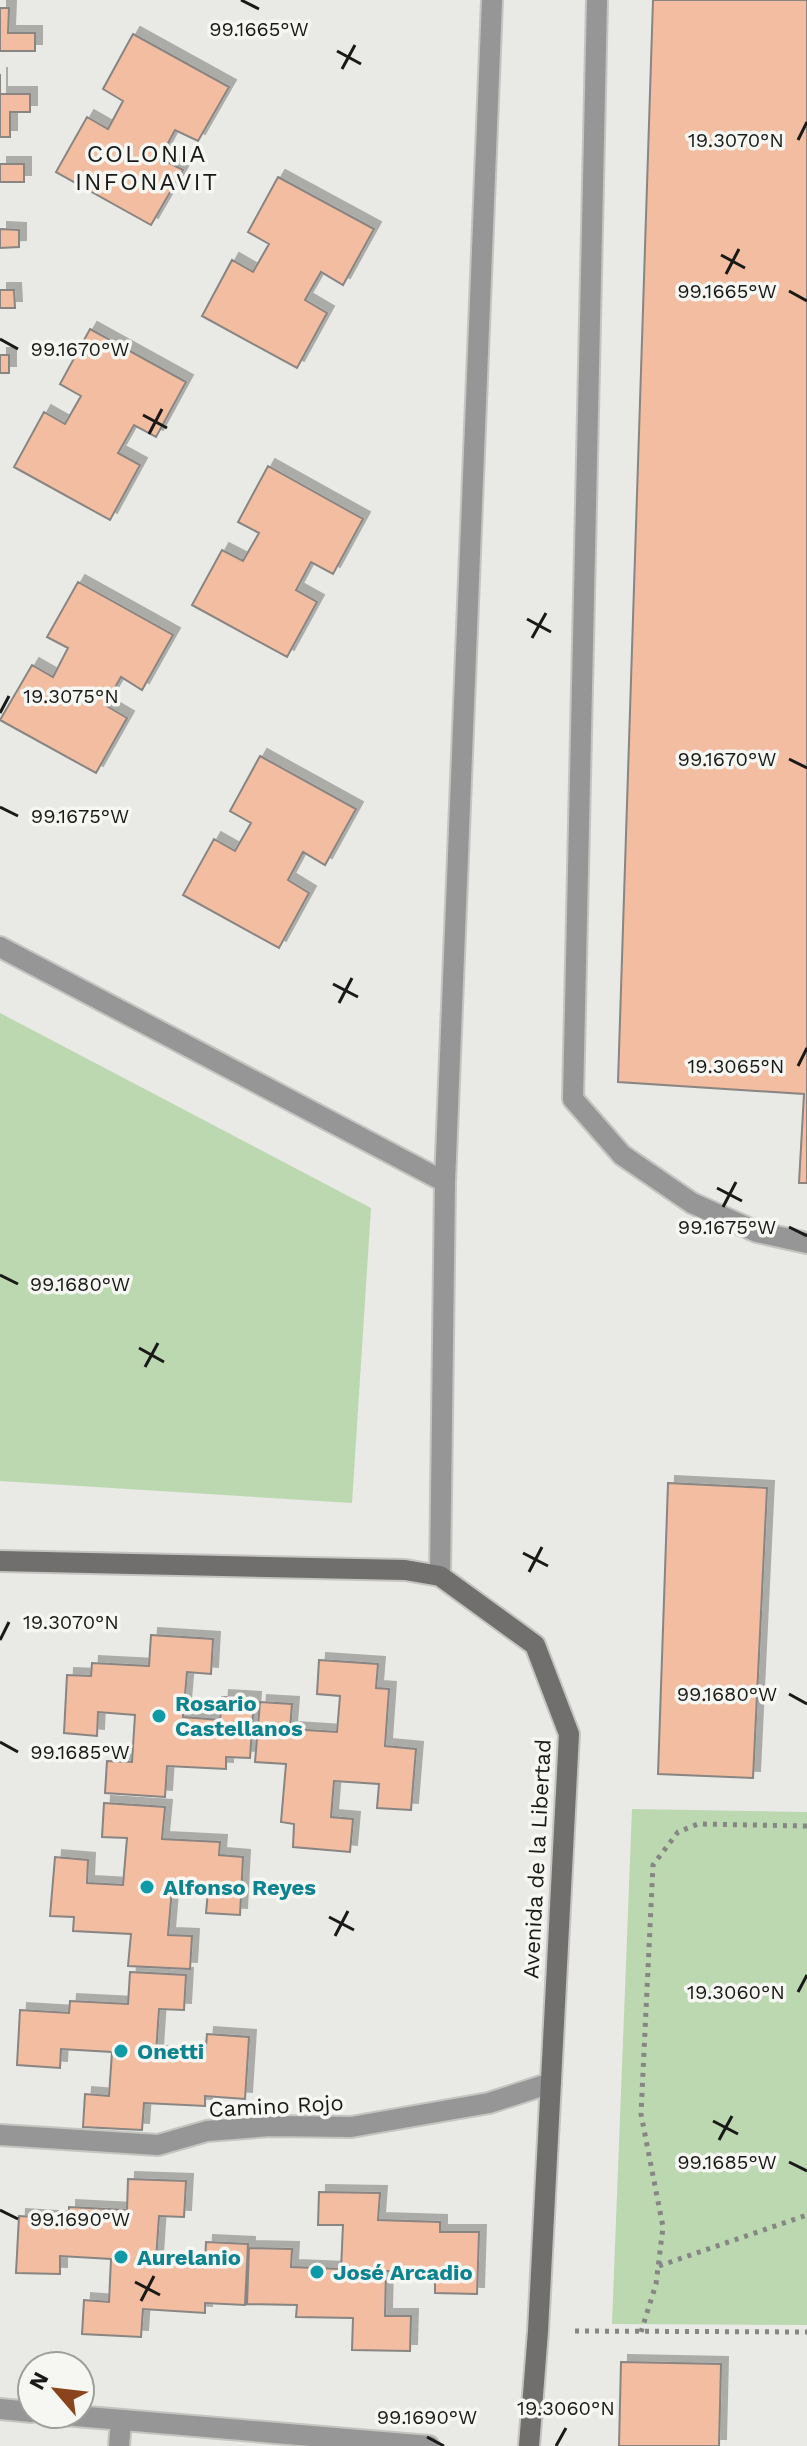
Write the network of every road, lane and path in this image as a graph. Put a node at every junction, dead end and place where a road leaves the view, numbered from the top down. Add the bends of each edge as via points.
1 (492, 0) edge
2 (597, 0) edge
3 (0, 947) edge
4 (445, 1182) junction
5 (807, 1243) edge
6 (0, 1561) edge
7 (440, 1576) junction
8 (807, 1826) edge
9 (551, 2083) junction
10 (0, 2135) edge
11 (807, 2215) edge
12 (659, 2266) junction
13 (538, 2331) junction
14 (641, 2332) junction
15 (807, 2332) edge
16 (96, 2418) edge
17 (121, 2420) junction
18 (119, 2446) edge
19 (429, 2446) edge
20 (529, 2446) edge

1 - 4 street
2 - 5 street via 573,1099 622,1155 692,1203 757,1232
3 - 4 street
4 - 7 street
6 - 7 street, Avenida de la Libertad via 405,1570
7 - 9 street, Avenida de la Libertad via 535,1645 569,1734
8 - 12 path via 698,1824 678,1832 653,1865 641,2114 663,2227
9 - 10 street, Camino Rojo via 489,2103 351,2127 207,2131 158,2145
9 - 13 street, Avenida de la Libertad
11 - 12 path
12 - 14 path
13 - 14 path
13 - 20 street, Avenida de la Libertad
14 - 15 path
16 - 17 street
17 - 18 street
17 - 19 street

